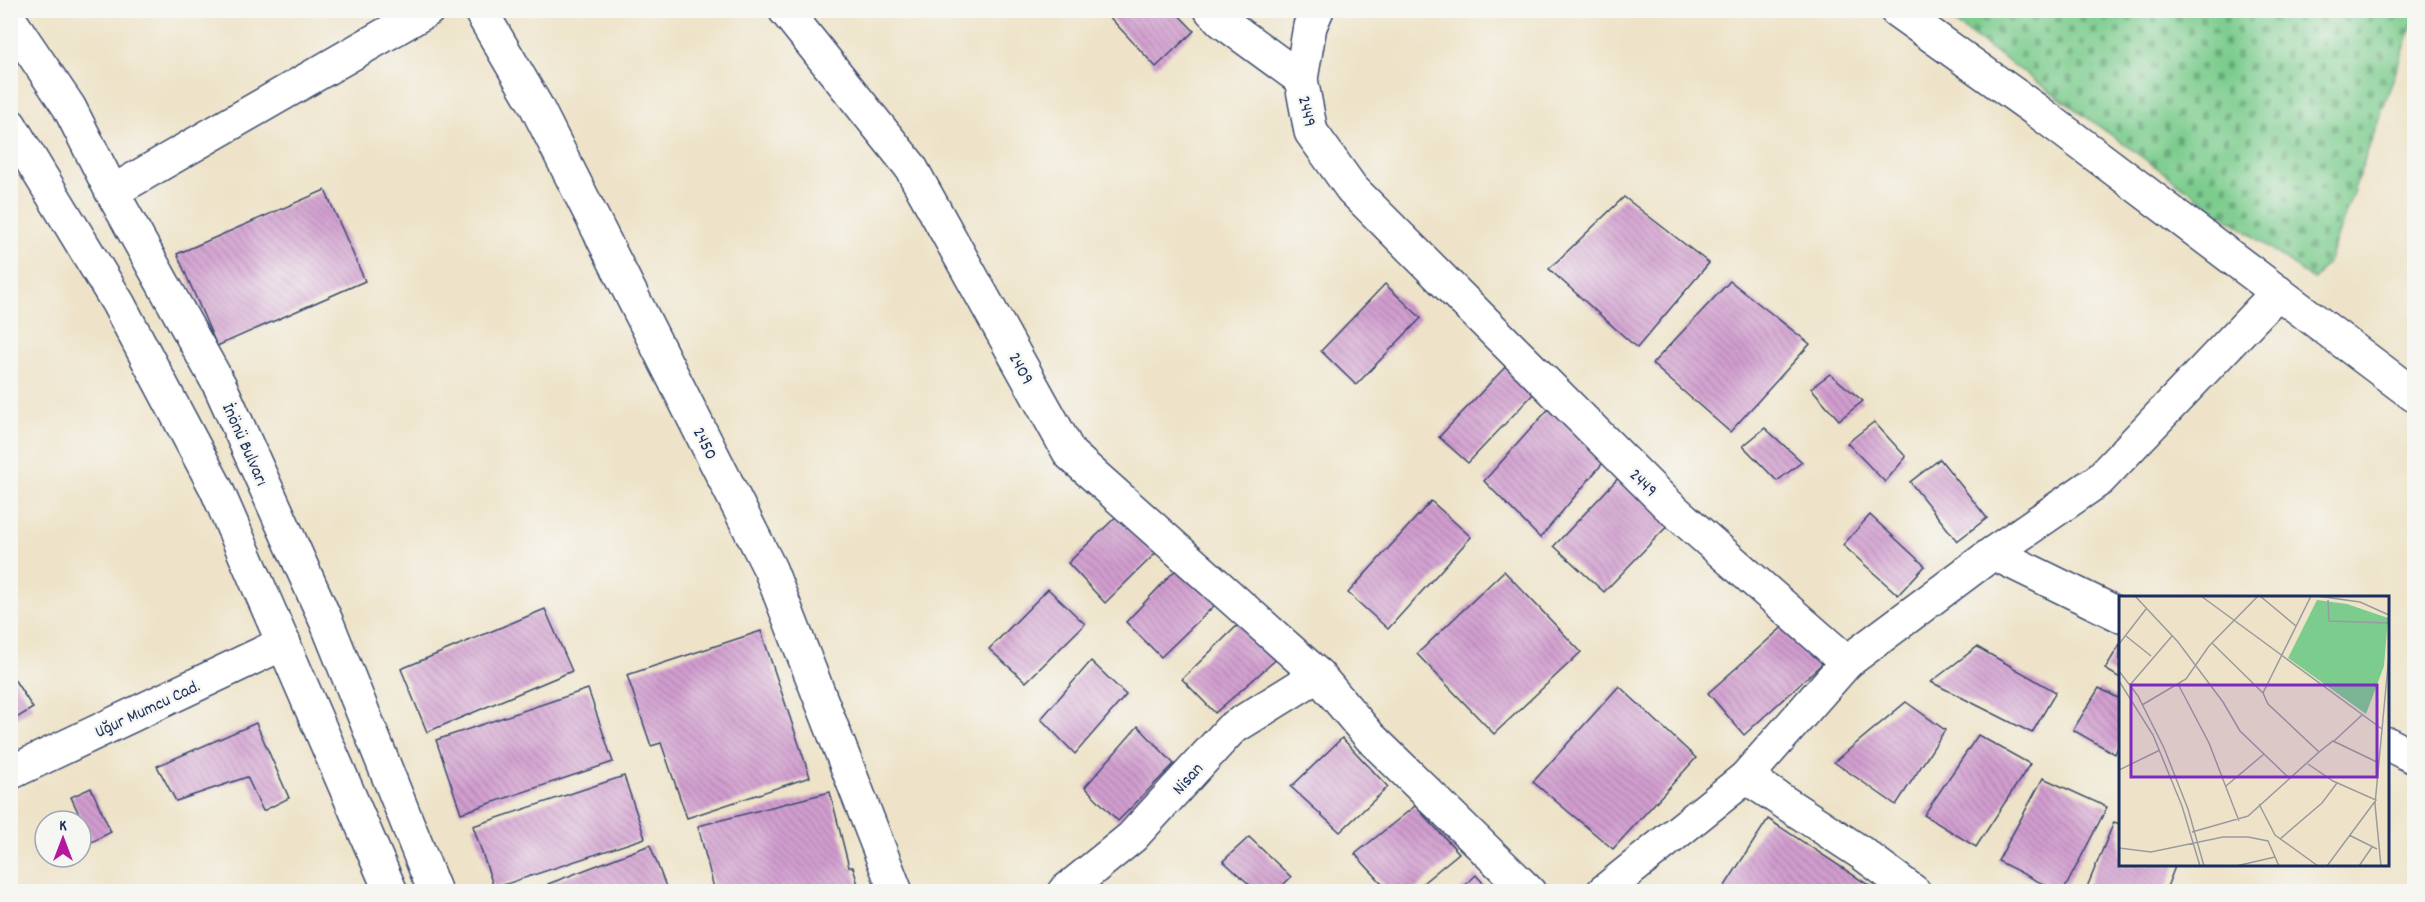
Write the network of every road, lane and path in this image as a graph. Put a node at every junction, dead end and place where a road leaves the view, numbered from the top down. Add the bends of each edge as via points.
1 (429, 10) edge
2 (480, 10) edge
3 (785, 10) edge
4 (1211, 10) edge
5 (1317, 10) edge
6 (1896, 10) edge
7 (10, 20) edge
8 (1301, 79) junction
9 (10, 125) edge
10 (112, 192) junction
11 (2278, 292) junction
12 (2415, 395) edge
13 (1993, 553) junction
14 (2119, 614) edge
15 (284, 643) junction
16 (1847, 662) junction
17 (1318, 675) junction
18 (2389, 744) edge
19 (2415, 757) edge
20 (10, 773) edge
21 (1746, 777) junction
22 (391, 891) edge
23 (435, 891) edge
24 (896, 891) edge
25 (1064, 891) edge
26 (1529, 891) edge
27 (1603, 891) edge
28 (1914, 891) edge

1 - 10 street
2 - 24 street, 2450 via 535,104 770,569
3 - 17 street, 2409 via 910,166 1070,454
4 - 8 street
5 - 8 street, 2449 via 1310,26
6 - 11 street
7 - 10 street, İnönü Bulvarı via 69,107
8 - 16 street, 2449 via 1311,132 1353,189 1668,506
9 - 15 street via 118,303 216,488
10 - 23 street, İnönü Bulvarı via 220,386 327,623
11 - 12 street
11 - 13 street via 2099,480
13 - 14 street
13 - 16 street
15 - 20 street, Uğur Mumcu Cad.
15 - 22 street
16 - 21 street
17 - 25 street, Nisan via 1231,729 1132,837
17 - 26 street, 2409 via 1371,738
18 - 19 street
21 - 27 street
21 - 28 street

